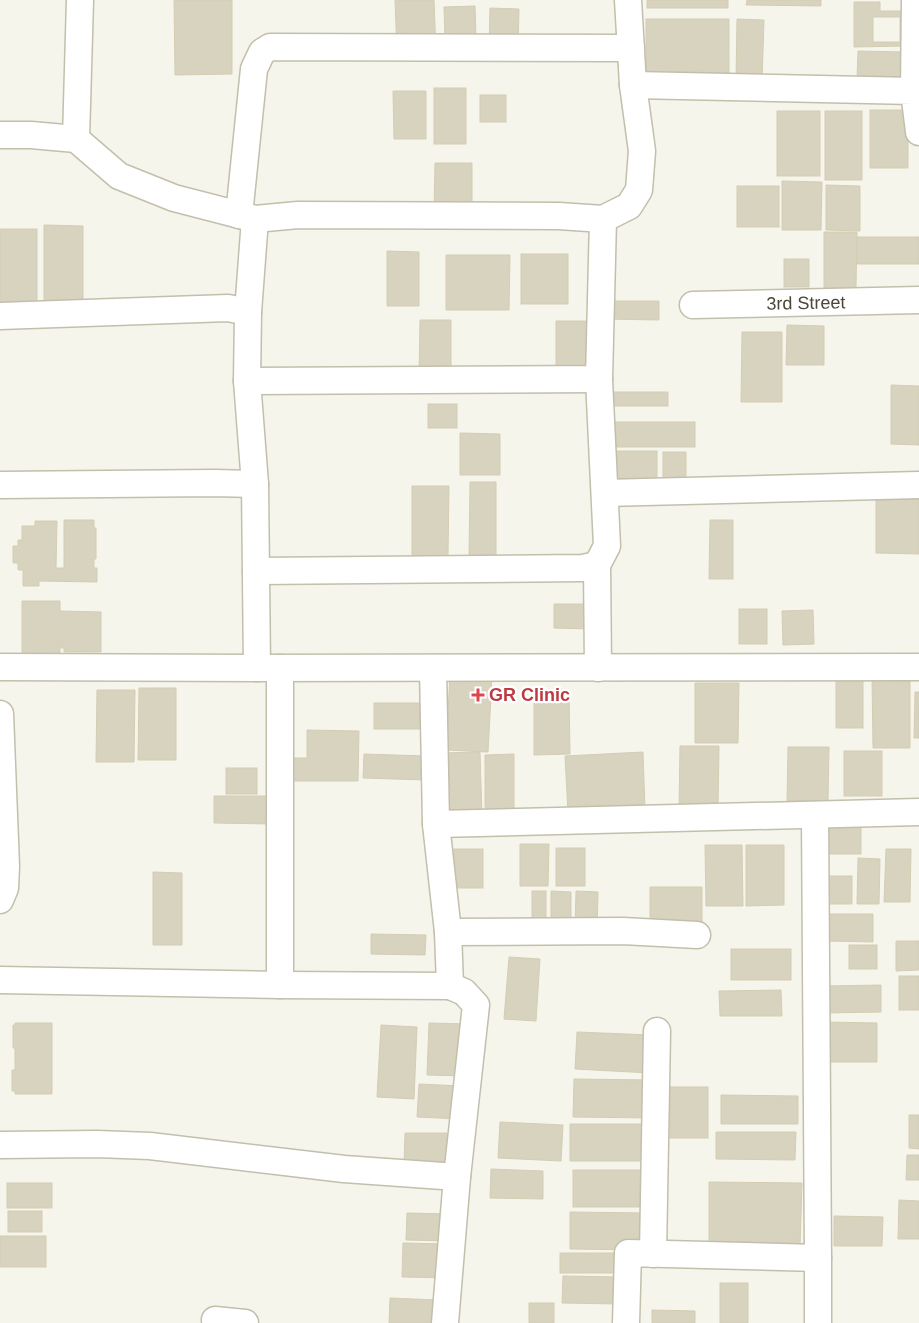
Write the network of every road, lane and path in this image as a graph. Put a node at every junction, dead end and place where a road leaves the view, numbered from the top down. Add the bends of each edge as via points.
1 (80, 0) edge
2 (628, 0) edge
3 (915, 0) edge
4 (631, 48) junction
5 (633, 85) junction
6 (914, 91) junction
7 (919, 132) edge
8 (0, 135) edge
9 (76, 138) junction
10 (247, 218) junction
11 (603, 220) junction
12 (919, 300) edge
13 (692, 305) dead end
14 (248, 312) junction
15 (0, 316) edge
16 (599, 379) junction
17 (247, 381) junction
18 (255, 484) junction
19 (0, 485) edge
20 (919, 485) edge
21 (605, 493) junction
22 (597, 565) junction
23 (256, 572) junction
24 (0, 667) edge
25 (919, 667) edge
26 (269, 668) junction
27 (433, 668) junction
28 (598, 668) junction
29 (0, 714) edge
30 (919, 812) edge
31 (815, 815) junction
32 (436, 824) junction
33 (0, 900) edge
34 (448, 932) junction
35 (697, 935) dead end
36 (0, 980) edge
37 (280, 985) junction
38 (450, 986) junction
39 (657, 1031) dead end
40 (0, 1145) edge
41 (457, 1177) junction
42 (653, 1254) junction
43 (818, 1258) junction
44 (215, 1320) dead end
45 (245, 1323) edge
46 (445, 1323) edge
47 (626, 1323) edge
48 (818, 1323) edge

1 - 9 street
2 - 4 street
3 - 6 street
4 - 5 street
4 - 10 street via 270,47 262,52 254,69
5 - 6 street
5 - 11 street via 642,150 639,190 629,206
6 - 7 street
8 - 9 street
9 - 10 street via 119,176 174,198
10 - 11 street via 298,215 559,216
10 - 14 street
11 - 16 street
12 - 13 street, 3rd Street
14 - 15 street via 228,308
14 - 17 street
16 - 17 street
16 - 21 street
17 - 18 street
18 - 19 street
18 - 23 street
20 - 21 street
21 - 22 street via 607,546
22 - 23 street via 583,568
22 - 28 street
23 - 26 street
24 - 26 street
25 - 28 street
26 - 27 street
26 - 37 street
27 - 28 street
27 - 32 street
29 - 33 street via 6,877
30 - 31 street
31 - 32 street
31 - 43 street
32 - 34 street
34 - 35 street
34 - 38 street
36 - 37 street
37 - 38 street
38 - 41 street via 464,992 476,1005
39 - 42 street
40 - 41 street via 150,1146 344,1169
41 - 46 street
42 - 43 street
42 - 47 street via 628,1253
43 - 48 street
44 - 45 street

